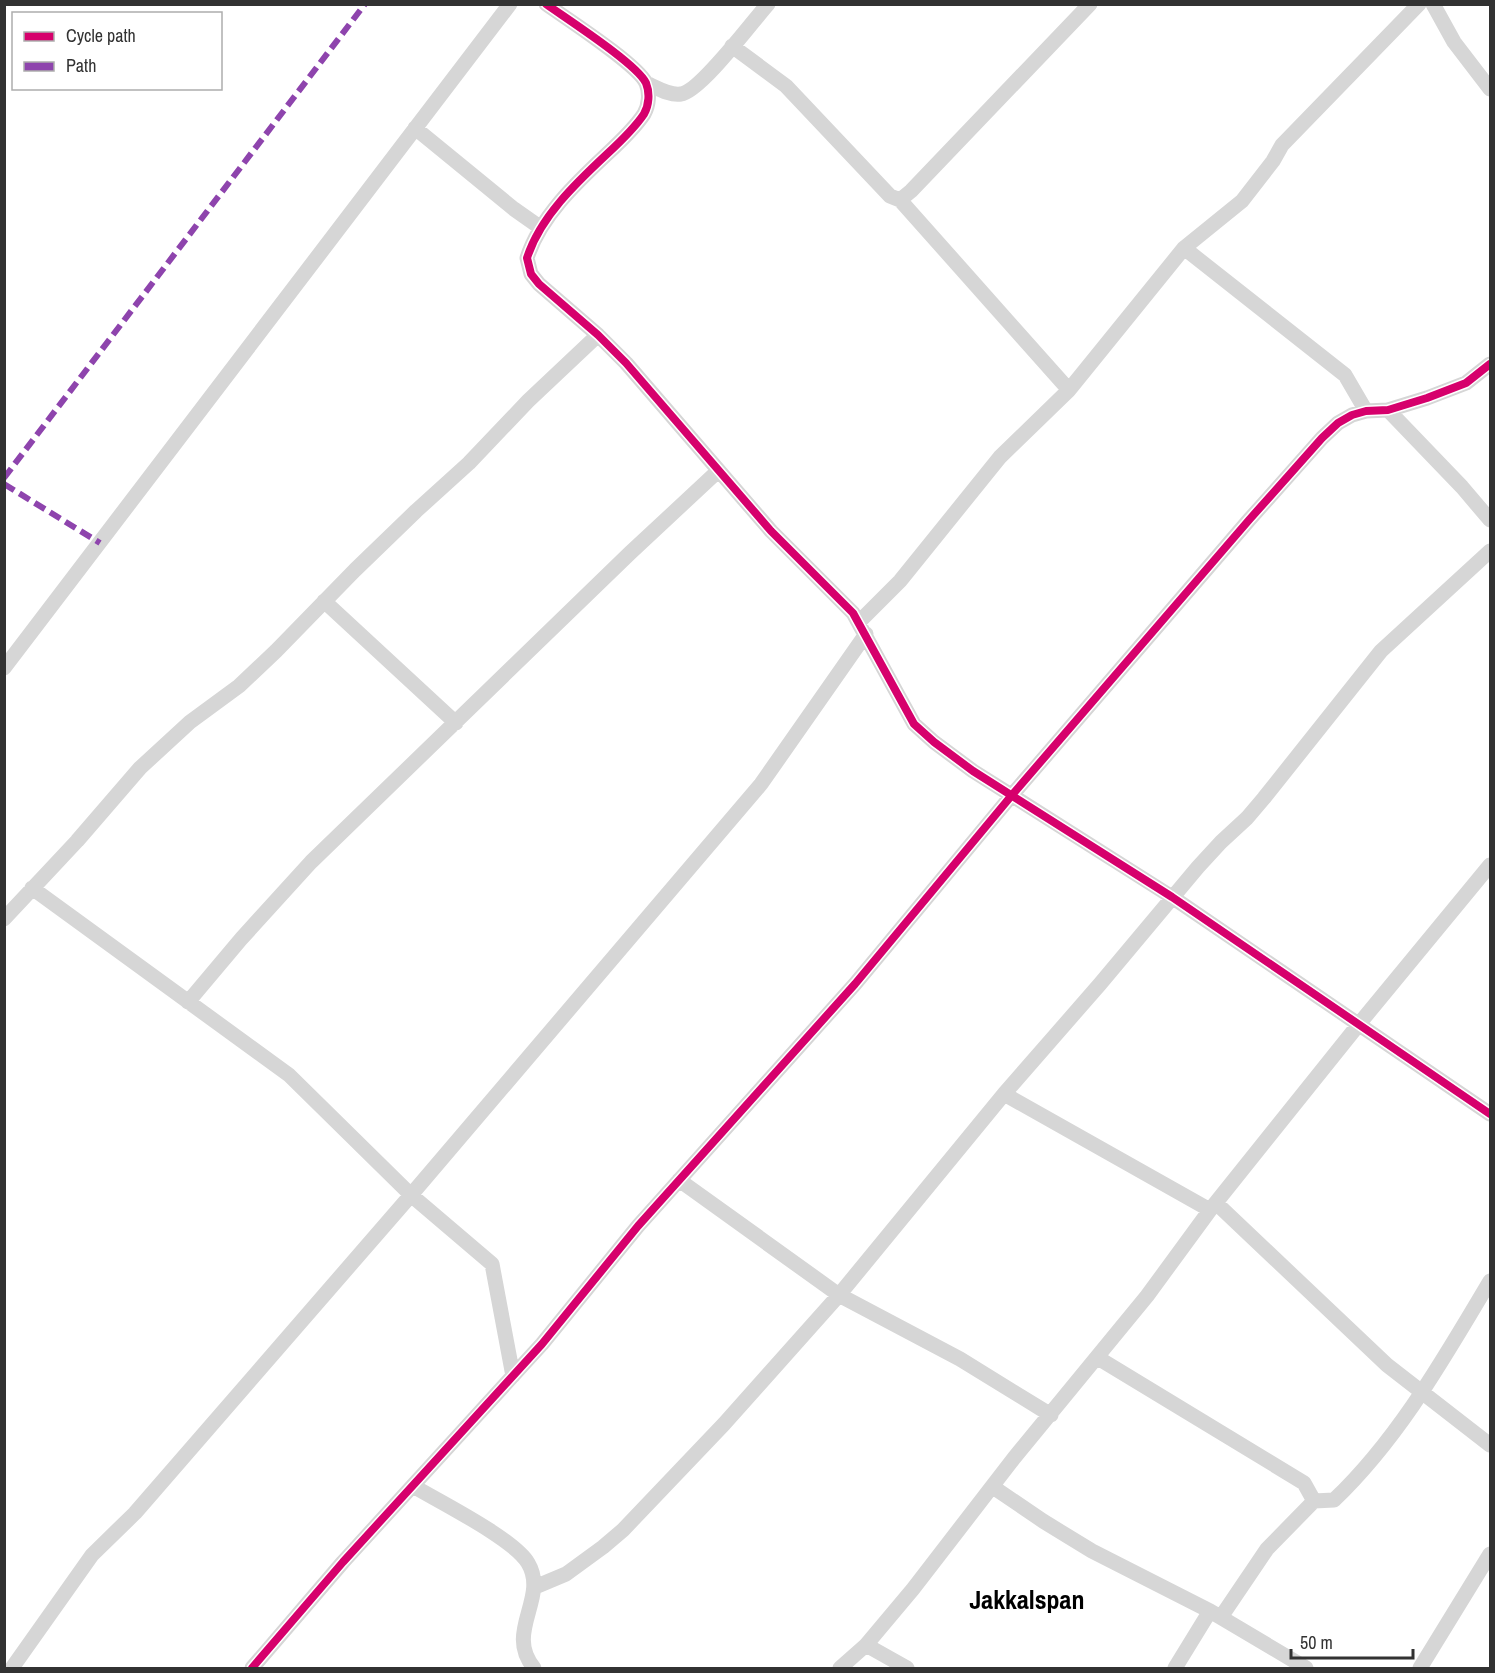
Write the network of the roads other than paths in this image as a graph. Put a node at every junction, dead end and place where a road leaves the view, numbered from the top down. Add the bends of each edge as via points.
1 (510, 4) edge
2 (546, 4) edge
3 (768, 4) edge
4 (1090, 4) edge
5 (1419, 4) edge
6 (1433, 4) edge
7 (732, 46) junction
8 (646, 83) junction
9 (1491, 89) edge
10 (416, 128) junction
11 (900, 200) junction
12 (541, 228) junction
13 (1184, 248) junction
14 (598, 336) junction
15 (1491, 364) edge
16 (1069, 390) junction
17 (1388, 410) junction
18 (1366, 411) junction
19 (718, 471) junction
20 (1491, 520) edge
21 (1491, 551) edge
22 (324, 601) junction
23 (863, 628) junction
24 (4, 668) edge
25 (456, 723) junction
26 (1012, 795) junction
27 (1491, 865) edge
28 (32, 888) junction
29 (1172, 897) junction
30 (4, 919) edge
31 (188, 1002) junction
32 (1359, 1024) junction
33 (1004, 1094) junction
34 (1491, 1114) edge
35 (679, 1180) junction
36 (411, 1195) junction
37 (1213, 1207) junction
38 (1491, 1281) edge
39 (839, 1295) junction
40 (1098, 1358) junction
41 (513, 1376) junction
42 (1423, 1394) junction
43 (1051, 1415) junction
44 (1491, 1445) edge
45 (413, 1486) junction
46 (993, 1486) junction
47 (1314, 1501) junction
48 (1491, 1554) edge
49 (535, 1587) junction
50 (1216, 1614) junction
51 (867, 1645) junction
52 (12, 1668) edge
53 (252, 1668) edge
54 (534, 1668) edge
55 (840, 1668) edge
56 (907, 1668) edge
57 (1175, 1668) edge
58 (1306, 1668) edge
59 (1420, 1668) edge

1 - 10 street
2 - 8 street via 590,34
3 - 7 street
4 - 11 street
5 - 13 street via 1282,145 1242,201
6 - 9 street via 1454,42
7 - 8 street via 689,92 675,94
7 - 11 street via 786,86 890,196
8 - 12 street via 650,98 645,113 554,209
10 - 12 street
10 - 24 street
11 - 16 street
12 - 14 street via 527,258 531,274
13 - 16 street
13 - 18 street via 1345,375
14 - 19 street
14 - 22 street
15 - 17 street via 1466,383
16 - 23 street via 1000,457
17 - 18 street
17 - 20 street
18 - 26 street via 1338,423 1322,438
19 - 23 street
19 - 25 street
21 - 29 street via 1381,651 1264,798
22 - 25 street
22 - 28 street via 239,686 190,722 140,768
23 - 26 street via 914,724 952,757
23 - 36 street via 761,784
25 - 31 street via 311,862
26 - 29 street
26 - 35 street via 863,975
27 - 32 street
28 - 30 street
28 - 31 street
29 - 32 street
29 - 33 street
31 - 36 street via 288,1075
32 - 34 street
32 - 37 street
33 - 37 street
33 - 39 street
35 - 39 street
35 - 41 street
36 - 41 street via 492,1264
36 - 52 street via 135,1513 92,1555
37 - 40 street
37 - 42 street
38 - 42 street
39 - 43 street via 960,1359
39 - 49 street via 623,1530 572,1570
40 - 43 street
40 - 47 street via 1304,1483
41 - 45 street
42 - 44 street
42 - 47 street via 1351,1484 1334,1500
43 - 46 street
45 - 49 street via 517,1550 528,1562
45 - 53 street
46 - 50 street via 1092,1551
46 - 51 street
47 - 50 street via 1267,1549
48 - 59 street
49 - 54 street via 522,1644
50 - 57 street
50 - 58 street
51 - 55 street
51 - 56 street

